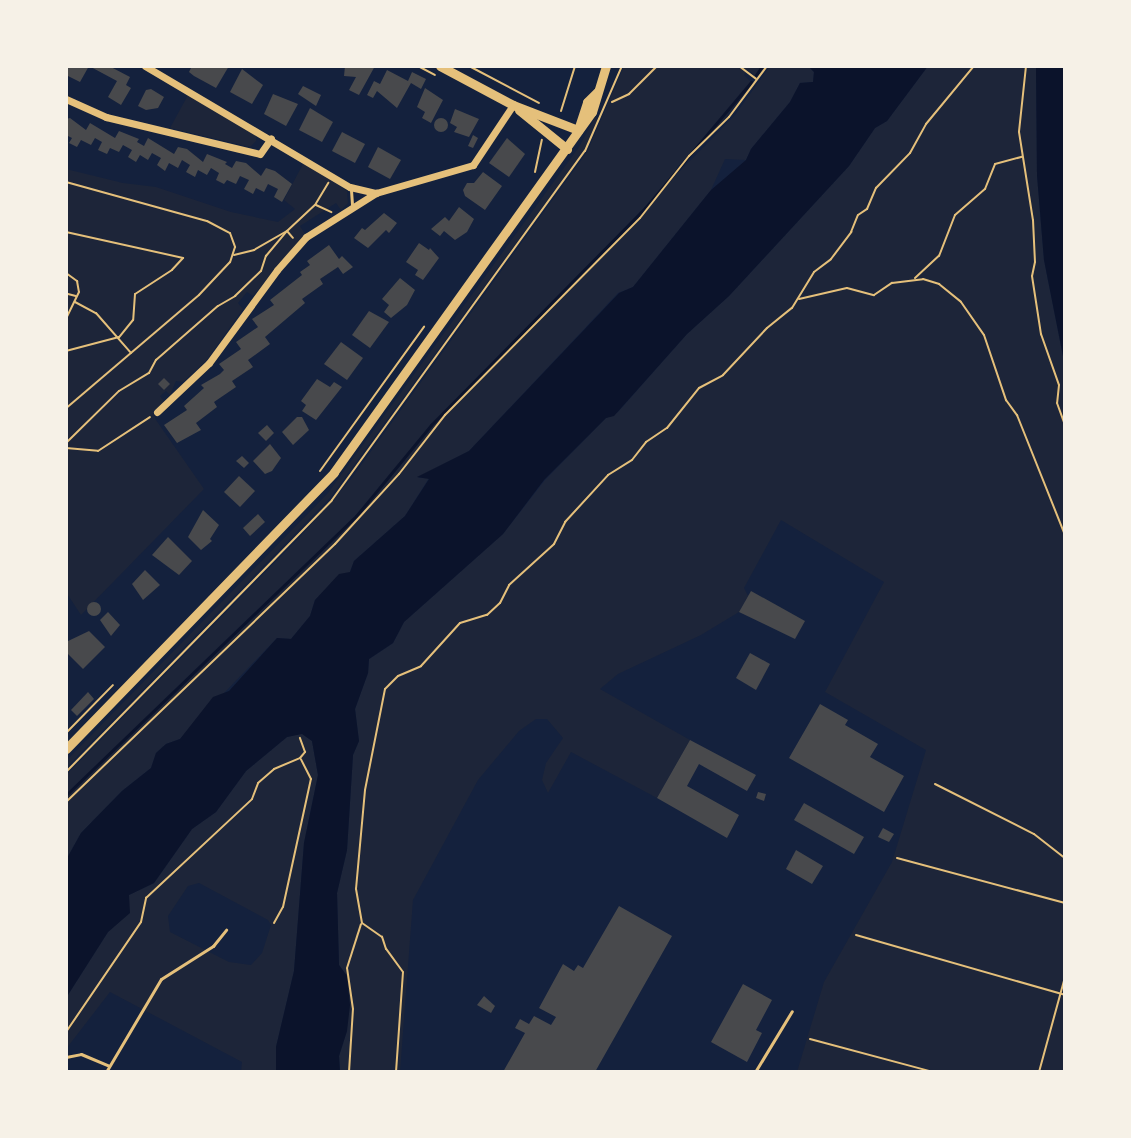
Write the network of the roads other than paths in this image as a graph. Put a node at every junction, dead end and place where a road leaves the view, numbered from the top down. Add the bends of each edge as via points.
1 (145, 66) edge
2 (440, 66) edge
3 (606, 66) edge
4 (66, 99) edge
5 (513, 105) junction
6 (578, 130) junction
7 (271, 138) junction
8 (567, 149) junction
9 (350, 187) junction
10 (376, 193) junction
11 (351, 209) junction
12 (157, 412) road end
13 (66, 749) edge
14 (226, 930) dead end
15 (792, 1011) dead end
16 (66, 1057) edge
17 (109, 1066) junction
18 (106, 1072) edge
19 (755, 1072) edge

1 - 7 street
2 - 5 street
3 - 6 street
4 - 7 street via 106,117 260,154
5 - 6 street
5 - 8 street
5 - 10 street via 473,165
6 - 8 street
7 - 9 street
8 - 13 street via 322,487
9 - 10 street
9 - 11 lane
10 - 11 street
11 - 12 street via 306,237 209,363
14 - 17 lane via 213,946 161,979
15 - 19 lane
16 - 17 lane via 81,1054
17 - 18 lane

